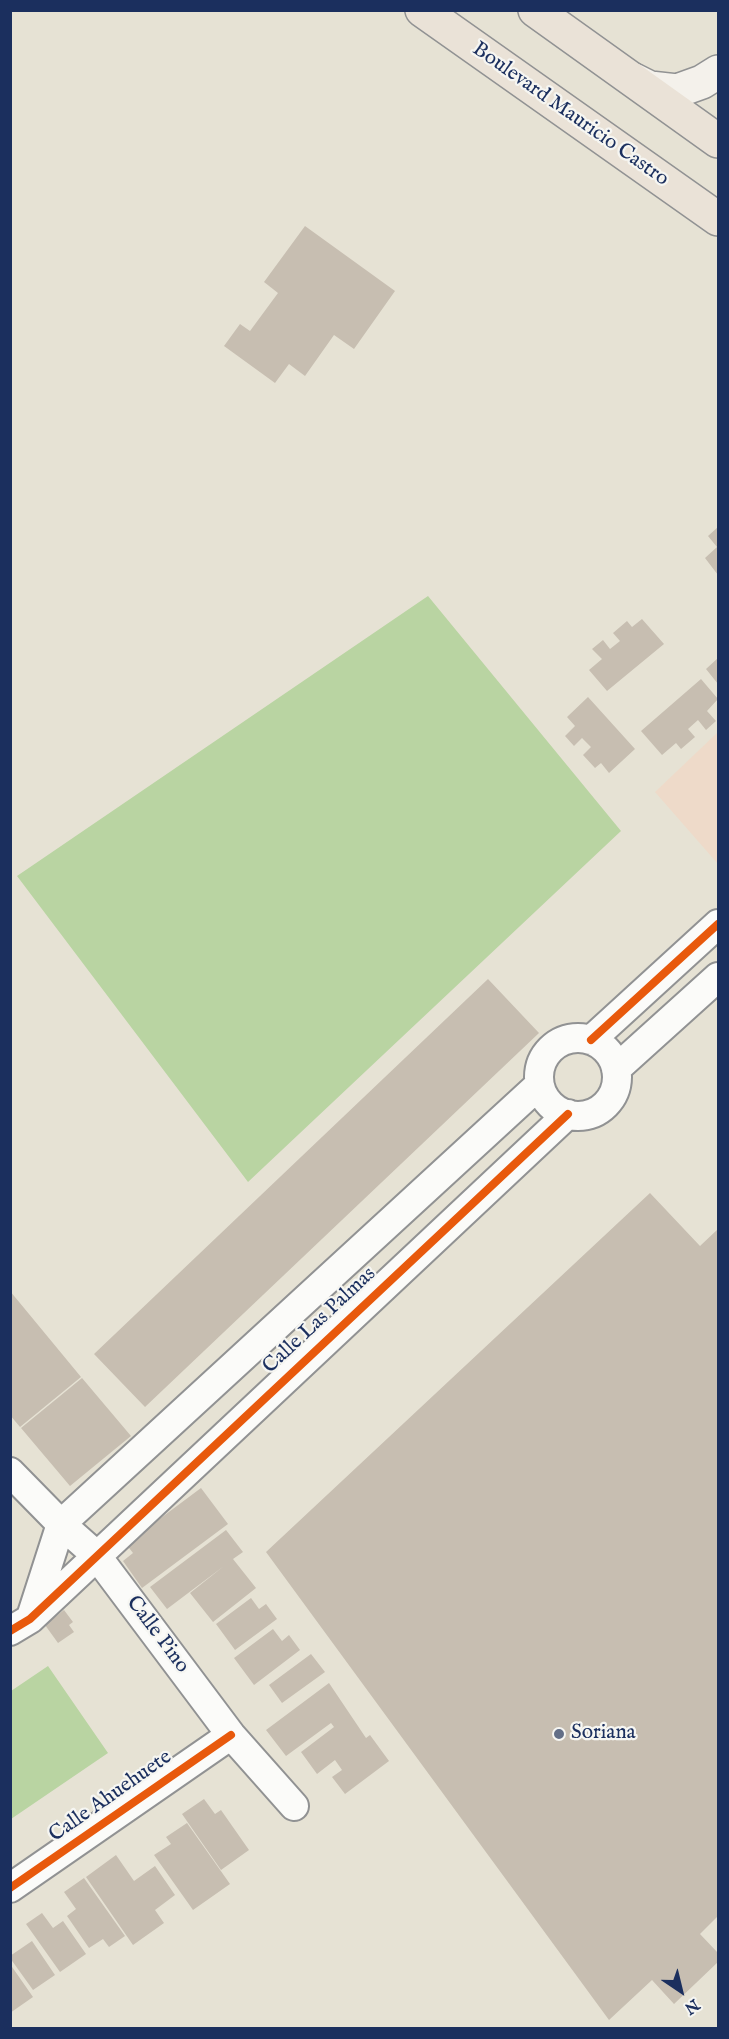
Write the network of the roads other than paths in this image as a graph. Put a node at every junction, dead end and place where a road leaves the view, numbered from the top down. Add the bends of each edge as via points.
1 (422, 10) edge
2 (535, 10) edge
3 (718, 72) edge
4 (629, 77) junction
5 (718, 141) edge
6 (718, 219) edge
7 (718, 924) edge
8 (718, 977) edge
9 (591, 1040) junction
10 (616, 1068) junction
11 (539, 1085) junction
12 (568, 1114) junction
13 (10, 1472) edge
14 (61, 1524) junction
15 (96, 1555) junction
16 (20, 1625) edge
17 (231, 1735) junction
18 (294, 1806) dead end
19 (10, 1888) edge

1 - 6 main road, Boulevard Mauricio Castro
2 - 4 main road
3 - 4 main road via 677,91 650,88
4 - 5 main road
7 - 9 street
8 - 10 street
9 - 10 street via 609,1053
9 - 11 street via 573,1037 552,1047 541,1062
10 - 12 street via 616,1086 604,1105 590,1114
11 - 12 street via 549,1104
11 - 14 street, Calle Las Palmas
12 - 15 street, Calle Las Palmas
13 - 14 street, Calle Pino
14 - 15 street, Calle Pino
14 - 16 street
15 - 16 street, Calle Las Palmas
15 - 17 street, Calle Pino
17 - 18 street, Calle Pino
17 - 19 street, Calle Ahuehuete

